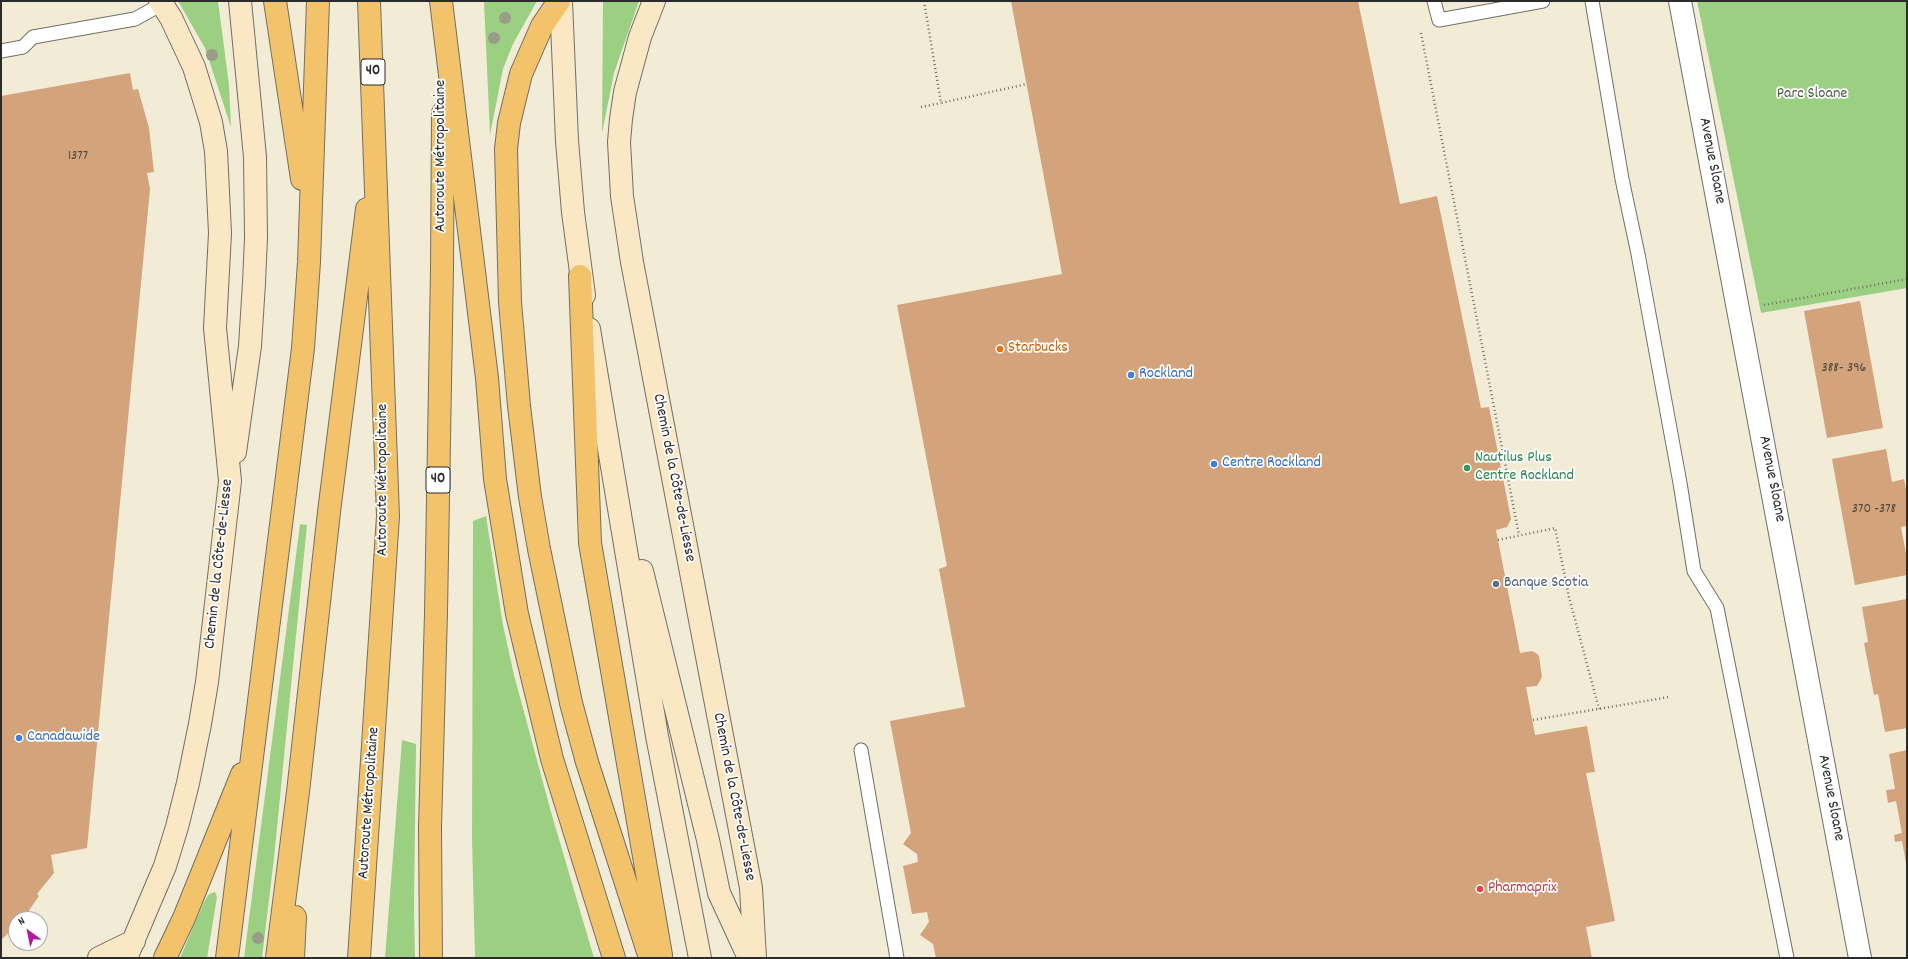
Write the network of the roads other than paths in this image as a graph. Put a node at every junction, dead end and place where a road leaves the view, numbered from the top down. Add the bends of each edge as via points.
1 (240, 1) edge
2 (275, 1) edge
3 (318, 1) edge
4 (369, 1) edge
5 (441, 1) edge
6 (560, 1) edge
7 (654, 1) edge
8 (1434, 1) edge
9 (1543, 1) edge
10 (1592, 1) edge
11 (1680, 1) edge
12 (161, 2) edge
13 (1, 51) edge
14 (375, 144) junction
15 (310, 230) junction
16 (580, 276) junction
17 (603, 412) junction
18 (230, 481) junction
19 (252, 749) junction
20 (861, 750) dead end
21 (298, 792) junction
22 (130, 950) edge
23 (99, 958) edge
24 (165, 958) edge
25 (227, 958) edge
26 (277, 958) edge
27 (293, 958) edge
28 (360, 958) edge
29 (431, 958) edge
30 (614, 958) edge
31 (650, 958) edge
32 (661, 958) edge
33 (700, 958) edge
34 (749, 958) edge
35 (755, 958) edge
36 (897, 958) edge
37 (1787, 958) edge
38 (1860, 958) edge

1 - 18 main road via 255,157 256,238 250,346
2 - 15 highway
3 - 15 highway
4 - 14 highway, Autoroute Métropolitaine / 40
5 - 29 highway, Autoroute Métropolitaine / 40 via 442,262 430,827
5 - 30 highway via 487,378 495,479 517,614 552,759
6 - 16 main road via 567,141
6 - 31 highway via 542,26 523,68 514,97 506,149 510,302 518,399 539,550 578,733
7 - 35 main road, Chemin de la Côte-de-Liesse via 640,37 622,112 619,142 622,196 632,262 749,881
8 - 9 lane via 1439,20
10 - 37 lane via 1694,571 1717,608
11 - 38 street, Avenue Sloane
12 - 13 lane via 135,19 33,37 23,47
12 - 18 main road, Chemin de la Côte-de-Liesse via 194,66 211,122 216,151 220,233 215,328
14 - 21 highway via 328,512
14 - 28 highway, Autoroute Métropolitaine / 40 via 388,516
15 - 19 highway via 303,348
16 - 17 main road
16 - 32 highway via 590,543
17 - 33 main road via 657,736
17 - 34 main road via 719,893
18 - 22 main road, Chemin de la Côte-de-Liesse via 207,682 196,746 165,866
19 - 24 highway via 184,918
19 - 25 highway
20 - 36 lane
21 - 26 highway
21 - 27 highway
22 - 23 main road

